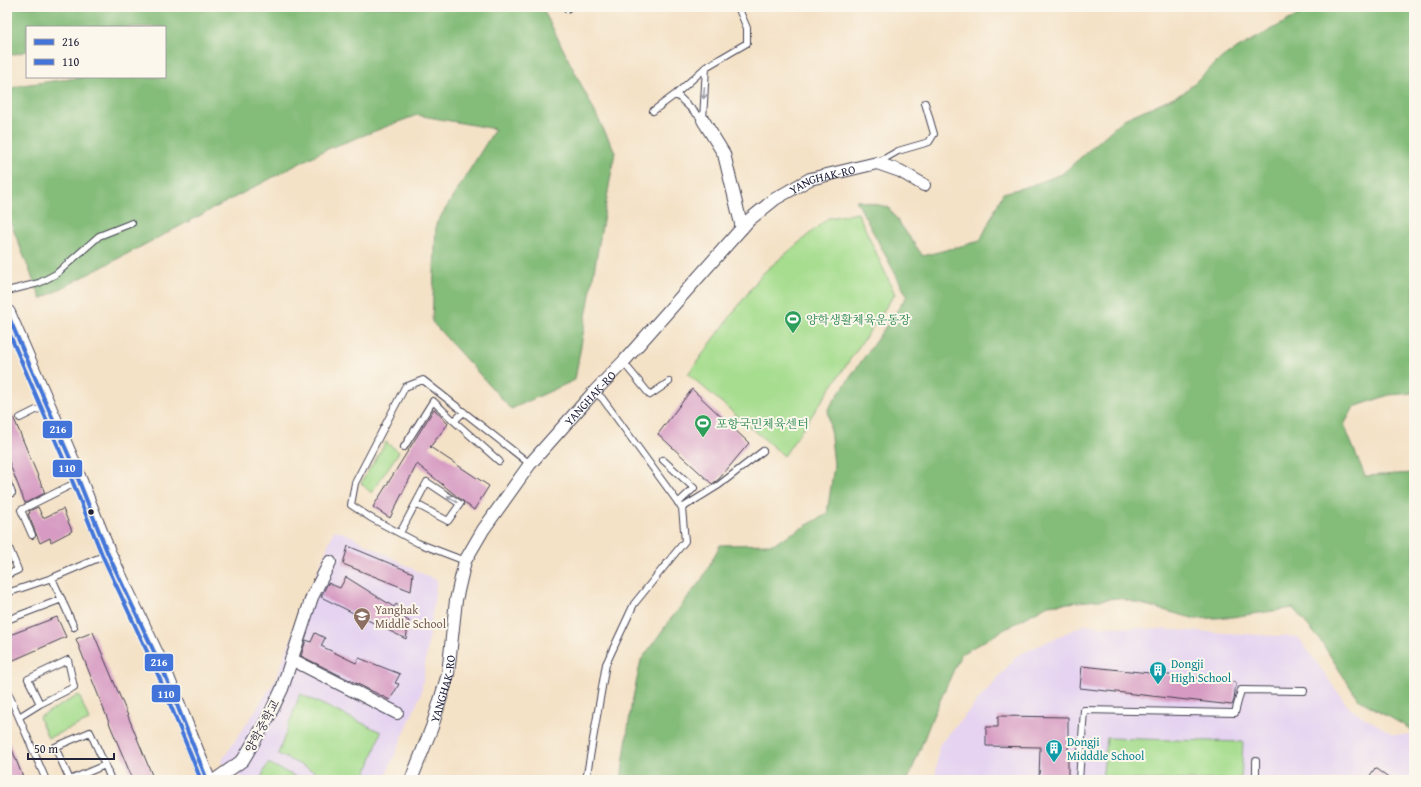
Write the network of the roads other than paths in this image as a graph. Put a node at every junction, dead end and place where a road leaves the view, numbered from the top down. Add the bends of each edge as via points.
1 (738, 7) edge
2 (706, 67) junction
3 (676, 94) junction
4 (925, 103) dead end
5 (653, 111) dead end
6 (702, 120) junction
7 (877, 163) junction
8 (924, 185) dead end
9 (132, 223) dead end
10 (742, 228) junction
11 (7, 291) edge
12 (7, 313) edge
13 (623, 362) junction
14 (669, 382) dead end
15 (594, 392) junction
16 (47, 407) junction
17 (464, 412) junction
18 (20, 418) dead end
19 (454, 421) junction
20 (404, 447) dead end
21 (763, 451) dead end
22 (663, 460) dead end
23 (499, 461) dead end
24 (530, 464) junction
25 (7, 482) edge
26 (79, 482) junction
27 (7, 494) edge
28 (416, 504) junction
29 (680, 505) junction
30 (400, 533) junction
31 (32, 535) dead end
32 (7, 543) edge
33 (108, 554) junction
34 (466, 560) junction
35 (330, 562) dead end
36 (7, 575) edge
37 (52, 578) junction
38 (7, 593) edge
39 (62, 599) junction
40 (7, 620) edge
41 (74, 627) dead end
42 (291, 659) junction
43 (7, 690) edge
44 (1304, 691) dead end
45 (40, 704) junction
46 (397, 713) dead end
47 (19, 717) junction
48 (1256, 761) dead end
49 (105, 765) junction
50 (46, 780) edge
51 (70, 780) edge
52 (111, 780) edge
53 (207, 780) edge
54 (215, 780) edge
55 (411, 780) edge
56 (586, 780) edge
57 (1079, 780) edge
58 (1256, 780) edge

1 - 2 lane via 747,28 747,43
2 - 3 lane
2 -> 6 lane
3 - 5 lane
3 - 6 lane
4 - 7 lane via 934,134 928,142 898,151
6 - 10 street via 724,154
7 - 8 street via 900,171
7 - 10 street, YANGHAK-RO via 810,179 775,199
9 - 11 lane via 99,236 56,274 39,283
10 - 13 street, YANGHAK-RO
12 - 16 street
13 - 14 lane via 650,395
13 - 15 street, YANGHAK-RO
15 - 24 street, YANGHAK-RO
15 - 29 lane via 602,398
16 - 18 lane
16 - 26 street
17 - 19 lane
17 - 24 lane
17 - 30 lane via 423,380 405,387 355,483 351,505
19 - 20 lane via 432,401
19 - 23 lane
21 - 29 lane via 719,485
22 - 29 lane via 694,488
24 - 34 street, YANGHAK-RO via 483,530
25 - 27 lane via 12,493
26 - 31 lane via 21,510
26 - 33 street
28 -> 28 lane via 448,522 460,504 427,482
28 - 30 lane
29 - 56 lane via 685,541 634,604 606,664
30 - 34 lane via 418,543
32 - 36 lane via 18,570
33 - 37 lane
33 - 53 street via 165,675
34 - 55 street, YANGHAK-RO via 456,600 448,674 432,727
35 - 42 street, 양학중학교 via 312,597
37 - 38 lane
37 - 39 lane
39 - 40 lane
39 - 41 lane
42 - 46 street
42 - 54 street, 양학중학교 via 282,689 243,760
43 - 47 lane
44 - 57 lane via 1241,690 1235,713 1084,710
45 - 45 lane via 74,687 68,660 28,679
45 - 47 lane
47 - 50 lane
48 - 58 lane
49 - 51 lane
49 - 51 lane via 90,732 55,747
49 - 52 lane

